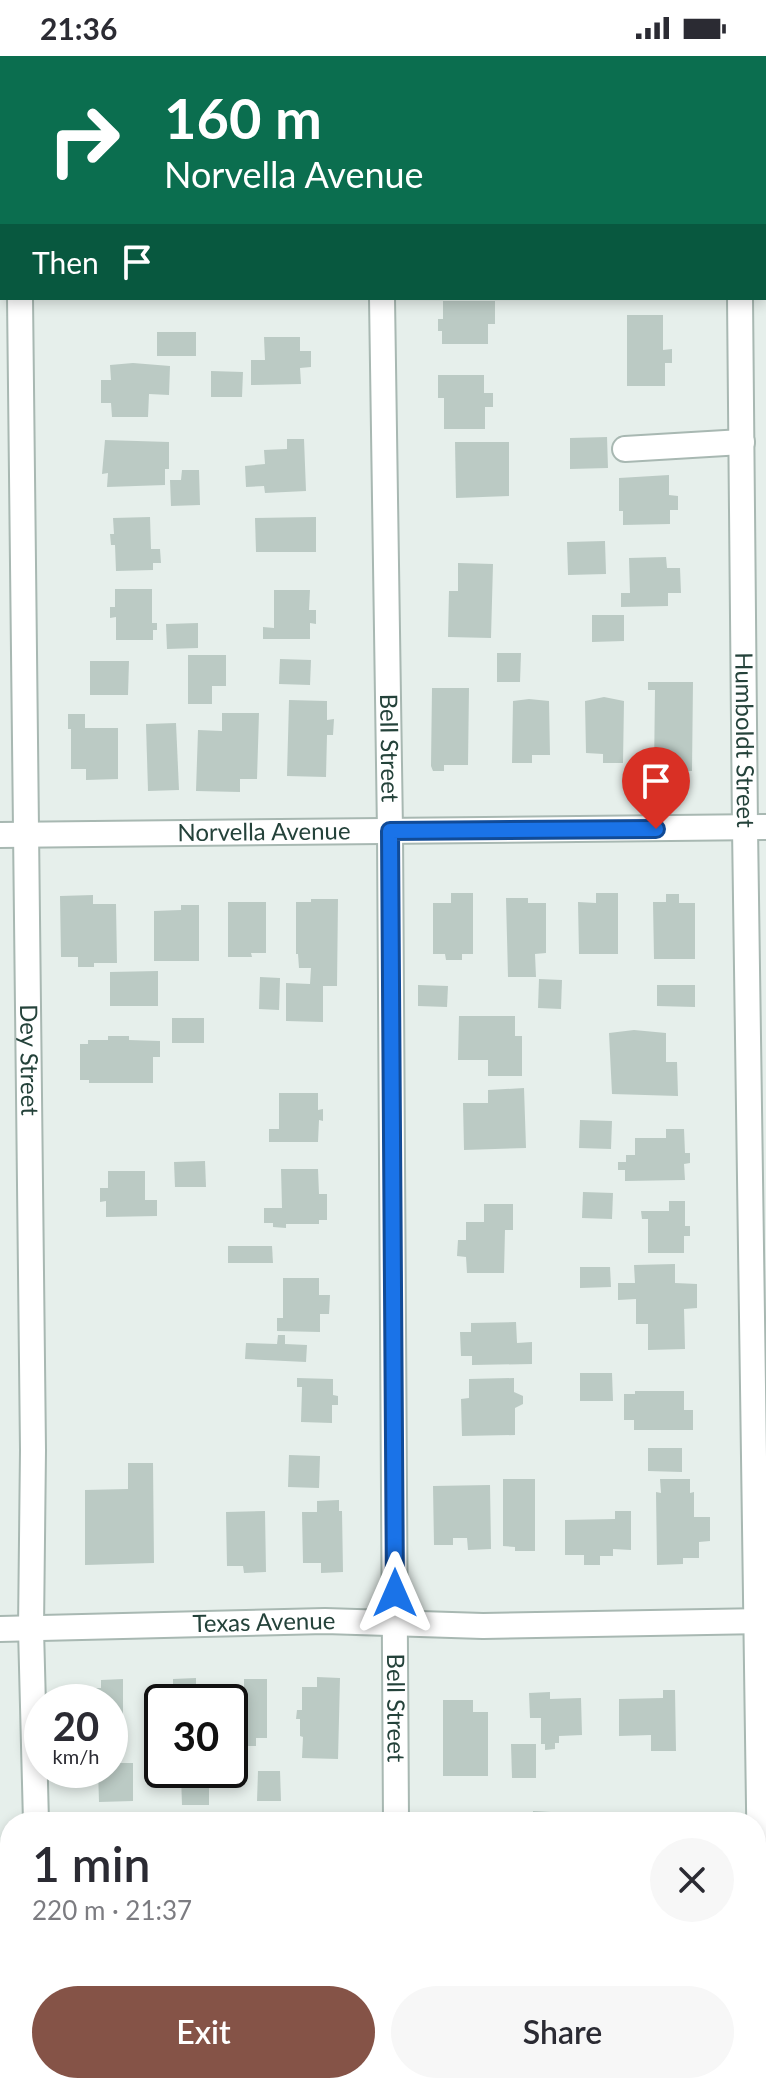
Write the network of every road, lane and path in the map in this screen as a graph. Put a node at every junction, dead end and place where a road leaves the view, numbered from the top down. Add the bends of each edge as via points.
1 (20, 300) edge
2 (382, 300) edge
3 (740, 300) edge
4 (742, 442) junction
5 (625, 449) dead end
6 (755, 828) edge
7 (390, 831) junction
8 (0, 835) edge
9 (26, 835) junction
10 (760, 1621) edge
11 (395, 1624) junction
12 (0, 1629) edge
13 (31, 1629) junction
14 (36, 1812) edge
15 (396, 1812) edge
16 (760, 1812) edge

1 - 9 street, Dey Street
2 - 7 street, Bell Street
3 - 4 street, Humboldt Street
4 - 5 street
4 - 6 street, Humboldt Street
6 - 7 street, Norvella Avenue
6 - 10 street, Humboldt Street
7 - 9 street, Norvella Avenue
7 - 11 street, Bell Street
8 - 9 street, Norvella Avenue
9 - 13 street, Dey Street
10 - 11 street, Texas Avenue
10 - 16 street, Humboldt Street
11 - 13 street, Texas Avenue
11 - 15 street, Bell Street
12 - 13 street, Texas Avenue
13 - 14 street, Dey Street

